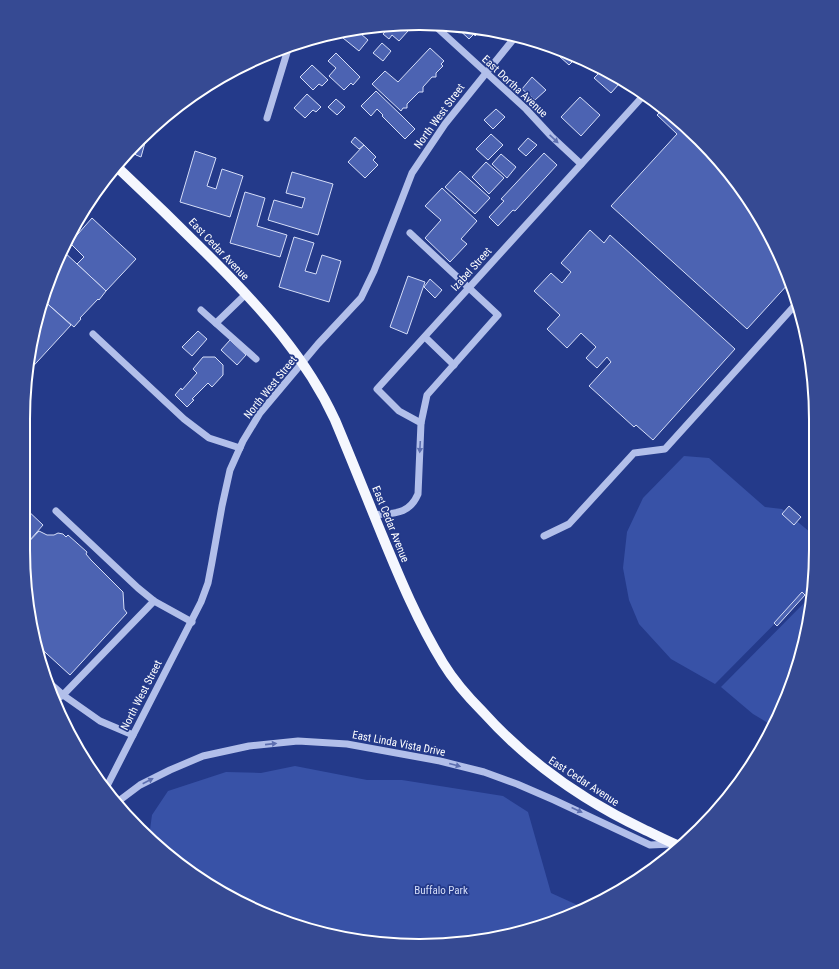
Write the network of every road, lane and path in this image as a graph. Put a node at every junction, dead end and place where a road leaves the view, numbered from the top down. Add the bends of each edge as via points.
1 (440, 31) edge
2 (512, 41) edge
3 (287, 54) edge
4 (486, 73) junction
5 (640, 99) edge
6 (267, 118) dead end
7 (582, 164) junction
8 (121, 170) edge
9 (410, 233) dead end
10 (469, 288) junction
11 (246, 294) junction
12 (793, 309) edge
13 (201, 310) dead end
14 (216, 323) junction
15 (93, 334) dead end
16 (425, 337) junction
17 (256, 359) dead end
18 (303, 363) junction
19 (454, 365) junction
20 (421, 423) junction
21 (240, 448) junction
22 (56, 511) dead end
23 (374, 515) junction
24 (544, 536) dead end
25 (154, 601) junction
26 (192, 622) junction
27 (56, 689) edge
28 (63, 695) junction
29 (59, 697) edge
30 (133, 736) junction
31 (108, 784) edge
32 (121, 799) edge
33 (674, 843) edge
34 (673, 845) edge

1 - 4 street, East Dortha Avenue
2 - 4 street, North West Street
3 - 6 street
4 -> 7 street, East Dortha Avenue
4 - 18 street, North West Street via 445,124 412,173 361,298
5 - 7 street, Izabel Street
7 - 10 street, Izabel Street
8 - 11 main road, East Cedar Avenue via 177,223
9 - 10 street
10 - 16 street, Izabel Street
10 - 19 street via 498,315
11 - 14 street
11 - 18 main road, East Cedar Avenue
12 - 24 street via 664,449 634,453 569,524
13 - 14 street
14 - 17 street
15 - 21 street via 184,419 209,438
16 - 19 street
16 - 20 street, Izabel Street via 377,389 399,410
18 - 21 street, North West Street via 260,413
18 - 23 main road, East Cedar Avenue via 326,399
19 - 20 street via 426,395
20 -> 23 street via 418,494 411,506 397,513
21 - 26 street, North West Street via 230,470 208,583
22 - 25 street
23 - 33 main road, East Cedar Avenue via 424,630 466,695 518,748 569,788 621,818
25 - 26 street
25 - 28 street
26 - 30 street, North West Street
27 - 28 street
28 - 29 street
28 - 30 street via 100,721
30 - 31 street, North West Street
32 -> 34 street, East Linda Vista Drive via 140,785 203,756 248,746 298,741 347,744 484,772 554,800 650,845

